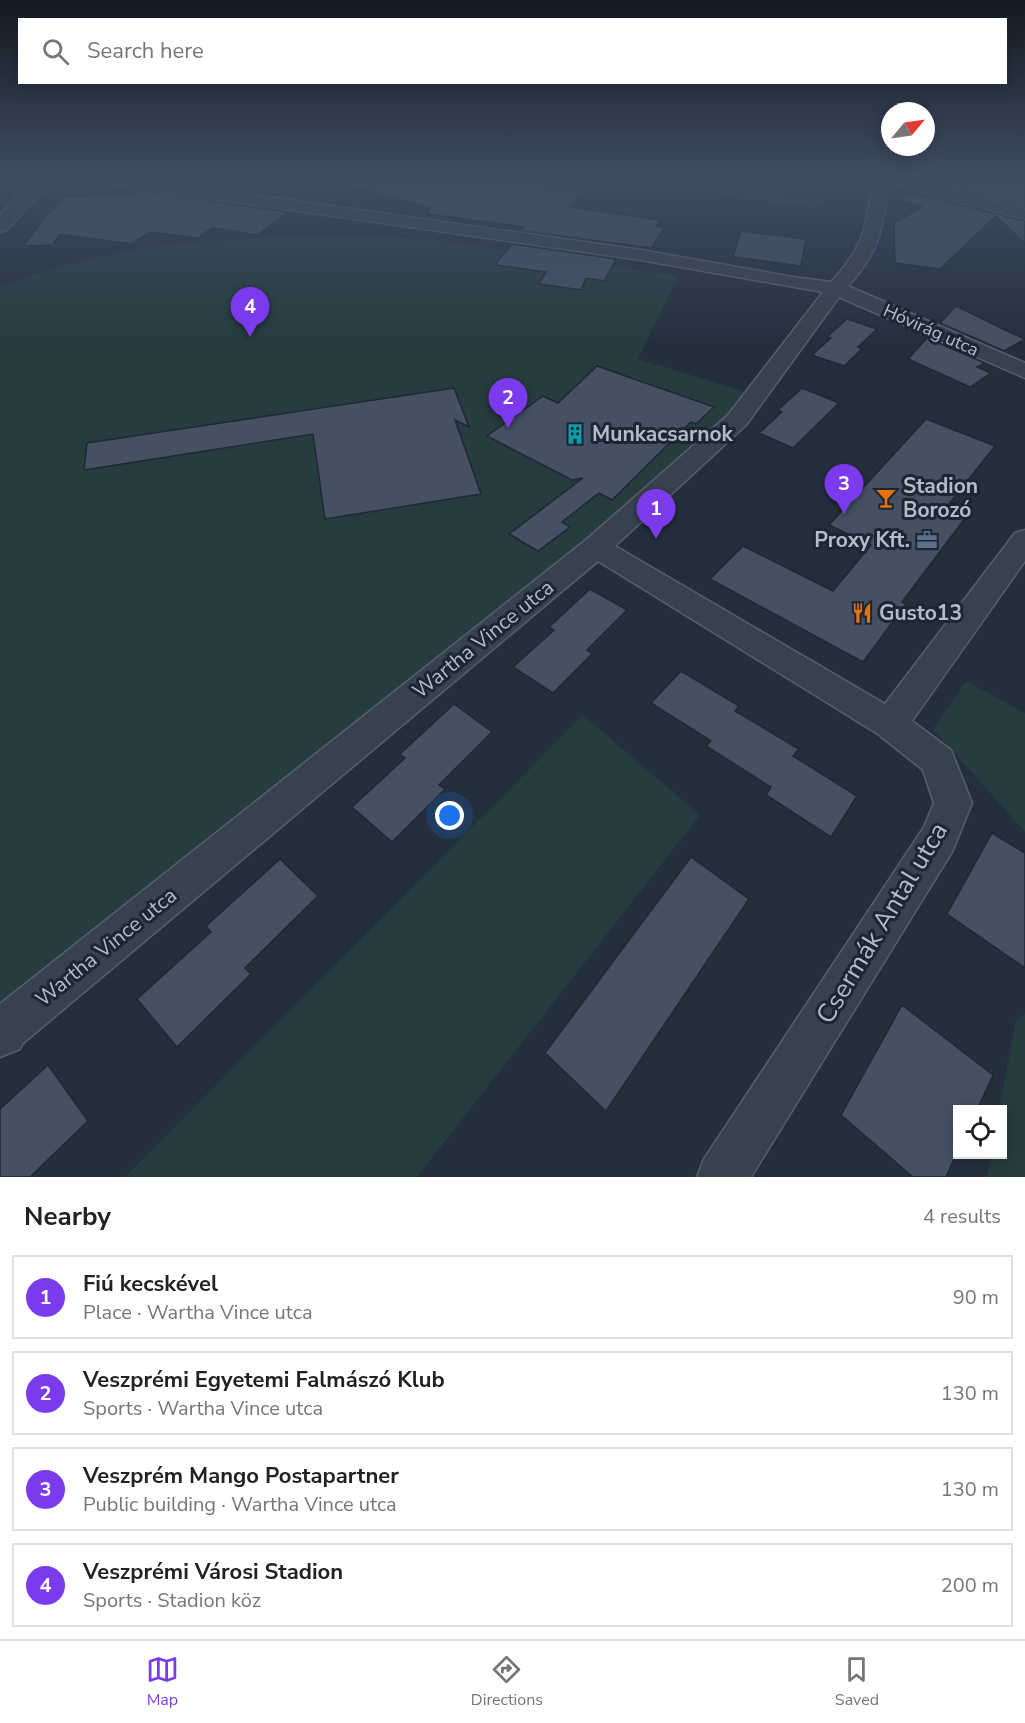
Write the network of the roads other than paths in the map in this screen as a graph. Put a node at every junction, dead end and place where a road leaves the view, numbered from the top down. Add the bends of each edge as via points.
1 (491, 234) edge
2 (873, 234) edge
3 (836, 288) junction
4 (1025, 371) edge
5 (1025, 540) edge
6 (596, 547) junction
7 (890, 724) junction
8 (1, 1032) edge
9 (722, 1177) edge

1 - 3 street, Hóvirág utca
2 - 3 street, Wartha Vince utca via 858,264
3 - 4 street, Hóvirág utca
3 - 6 street, Wartha Vince utca via 737,420
5 - 7 street
6 - 7 street, Csermák Antal utca
6 - 8 street, Wartha Vince utca
7 - 9 street, Csermák Antal utca via 938,761 953,803 938,839

